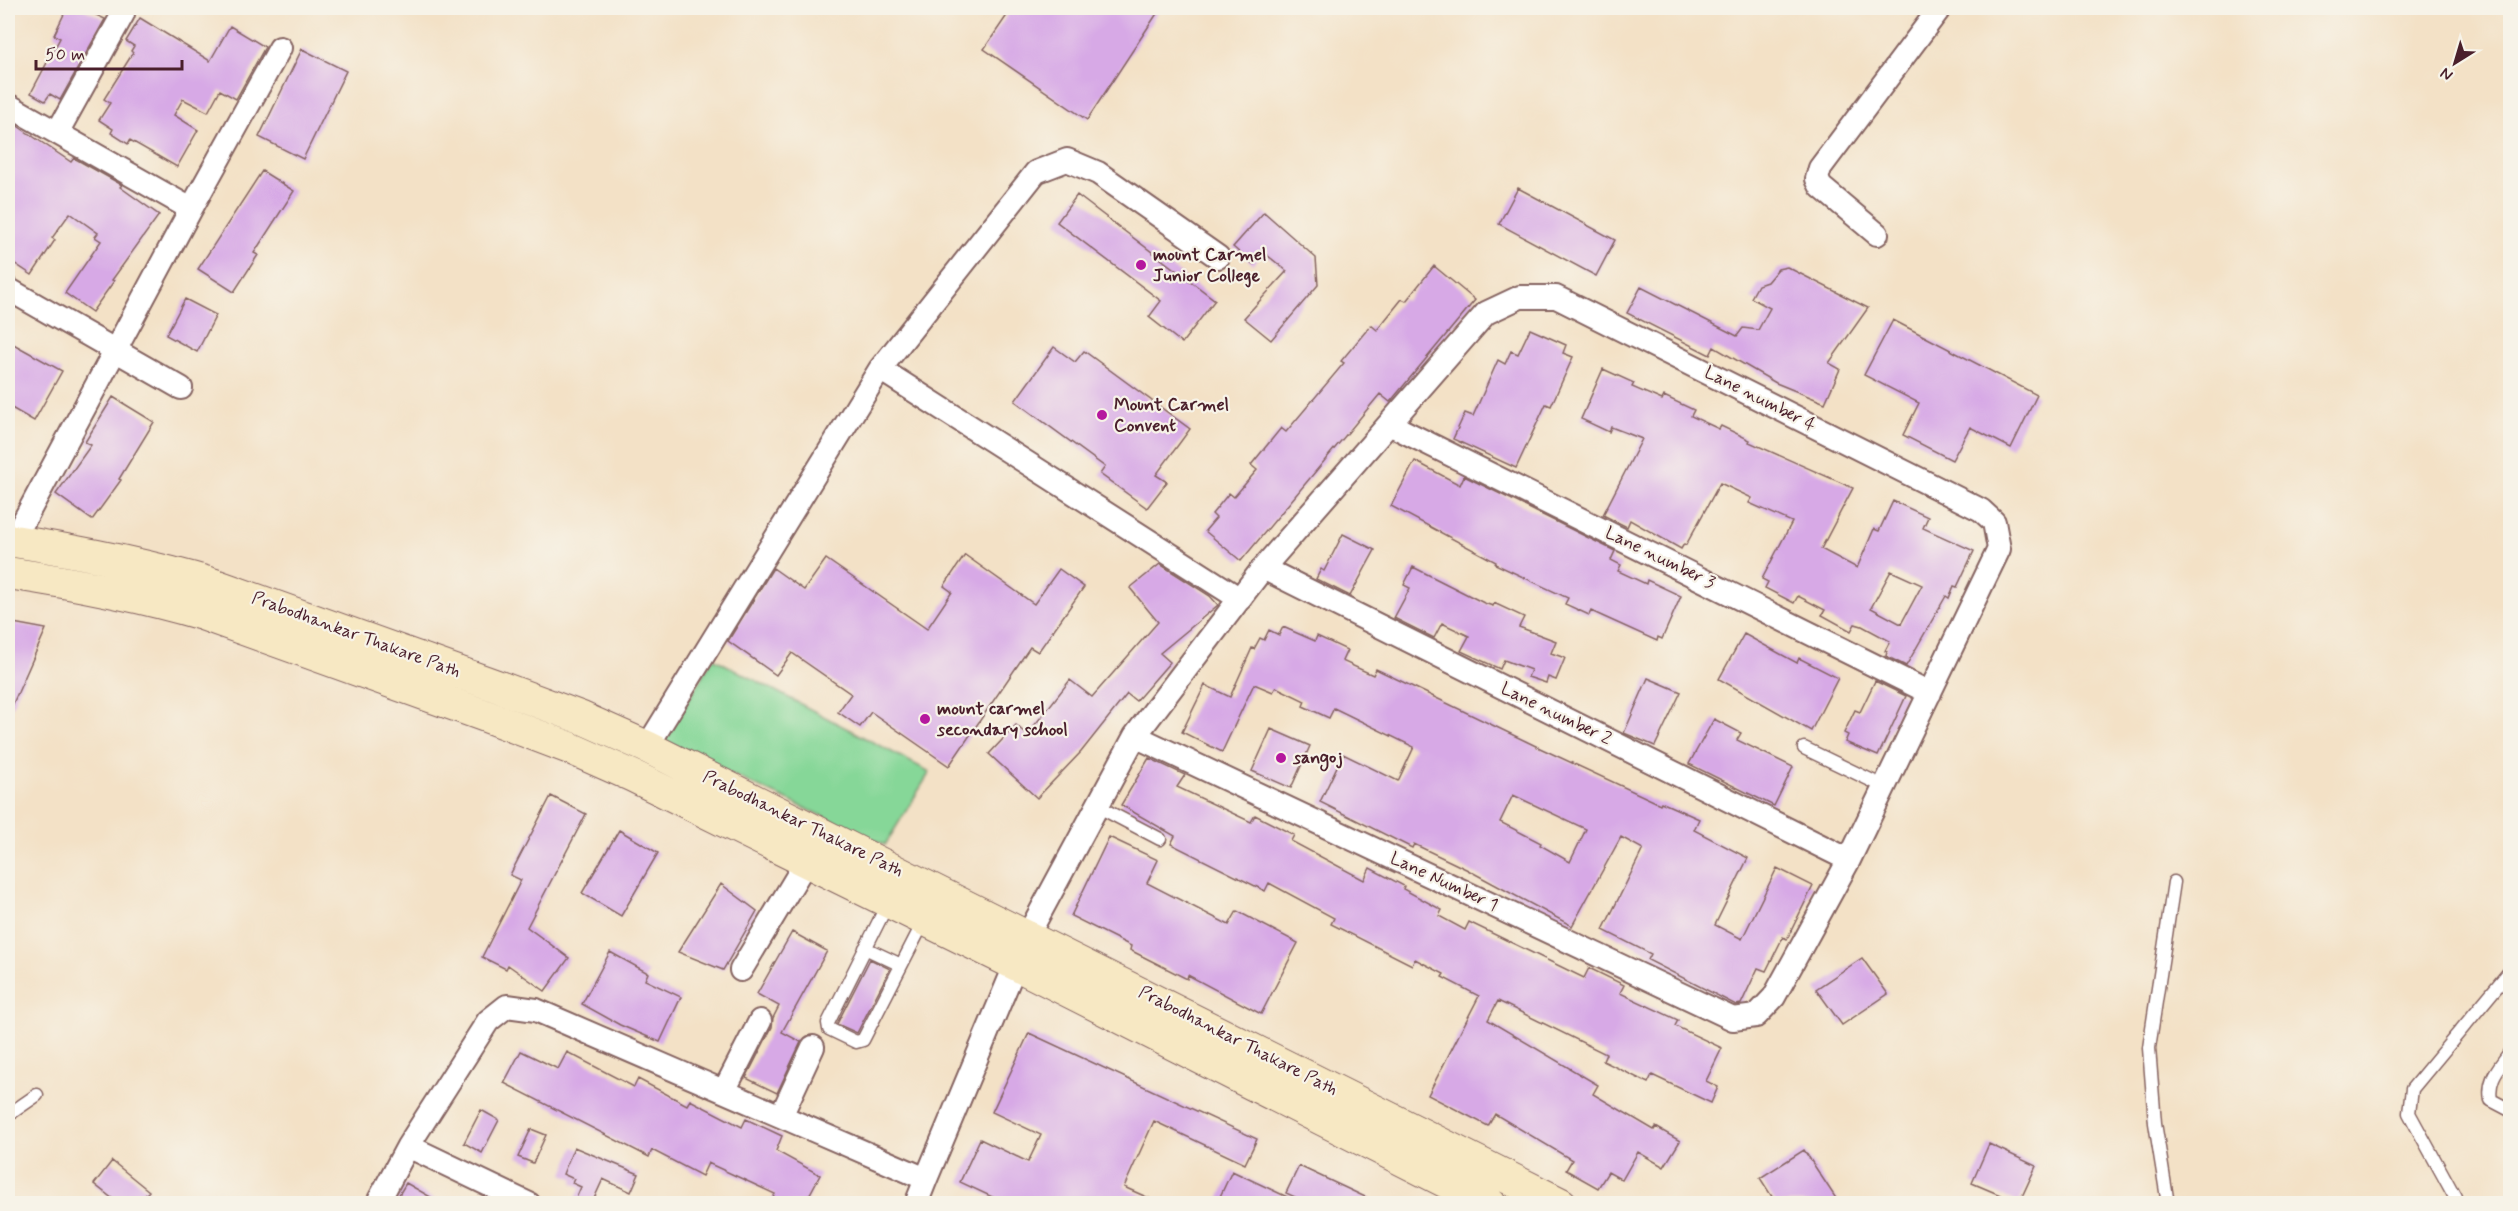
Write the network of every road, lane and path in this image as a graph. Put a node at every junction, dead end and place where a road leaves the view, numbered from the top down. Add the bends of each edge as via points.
1 (1940, 8) edge
2 (123, 14) dead end
3 (280, 48) dead end
4 (8, 105) edge
5 (57, 133) junction
6 (191, 209) junction
7 (1877, 234) dead end
8 (1218, 257) dead end
9 (8, 289) edge
10 (115, 351) junction
11 (880, 369) junction
12 (181, 388) dead end
13 (1389, 424) junction
14 (10, 541) edge
15 (1263, 568) junction
16 (8, 573) edge
17 (1240, 599) junction
18 (1930, 693) junction
19 (1135, 736) junction
20 (646, 747) junction
21 (1804, 748) dead end
22 (1885, 787) junction
23 (1097, 806) junction
24 (1160, 839) dead end
25 (1850, 860) junction
26 (806, 862) junction
27 (2174, 882) dead end
28 (889, 902) junction
29 (924, 920) junction
30 (1028, 935) junction
31 (866, 948) junction
32 (1015, 964) junction
33 (901, 965) junction
34 (741, 970) dead end
35 (2511, 971) edge
36 (760, 1021) dead end
37 (813, 1047) dead end
38 (2511, 1052) edge
39 (727, 1085) junction
40 (37, 1095) dead end
41 (784, 1110) junction
42 (2511, 1110) edge
43 (8, 1115) edge
44 (408, 1146) junction
45 (926, 1179) junction
46 (377, 1203) edge
47 (529, 1203) edge
48 (916, 1203) edge
49 (1490, 1203) edge
50 (1562, 1203) edge
51 (2168, 1203) edge
52 (2455, 1203) edge

1 - 7 street via 1820,168 1817,179 1821,187
2 - 5 street
3 - 6 street
4 - 5 street
5 - 6 street
6 - 10 street
8 - 11 street via 1098,173 1067,160 1036,172
9 - 10 street
10 - 12 street
10 - 14 street
11 - 17 street
11 - 20 street
13 - 15 street
13 - 18 street, Lane number 3
13 - 18 street, Lane number 4 via 1486,313 1520,297 1556,297 1981,510 1994,522 1999,549
14 - 20 main road, Prabodhankar Thakare Path via 92,553 212,584 582,718
15 - 17 street
15 - 25 street, Lane number 2
16 - 26 main road, Prabodhankar Thakare Path via 109,590 202,614 460,706 633,776
17 - 19 street
18 - 22 street
19 - 23 street
19 - 25 street, Lane Number 1 via 1733,1019 1756,1016 1774,997
20 - 30 main road, Prabodhankar Thakare Path
21 - 22 lane
22 - 25 street
23 - 24 lane
23 - 30 street
26 - 28 main road, Prabodhankar Thakare Path
26 - 34 street
27 - 51 lane via 2149,1048 2155,1123
28 - 29 main road, Prabodhankar Thakare Path
28 - 31 lane
29 - 32 main road, Prabodhankar Thakare Path
29 - 33 lane
30 - 32 street
30 - 50 main road, Prabodhankar Thakare Path
31 - 33 lane
31 - 33 lane via 827,1027 856,1042 863,1040
32 - 45 street
32 - 49 main road, Prabodhankar Thakare Path
35 - 52 lane via 2412,1089 2409,1113
36 - 39 street
37 - 41 street
38 - 42 lane via 2489,1088 2492,1100
39 - 41 street
39 - 44 street via 536,1010 507,1006 488,1021
40 - 43 lane
41 - 45 street
44 - 46 street
44 - 47 street
45 - 48 street

